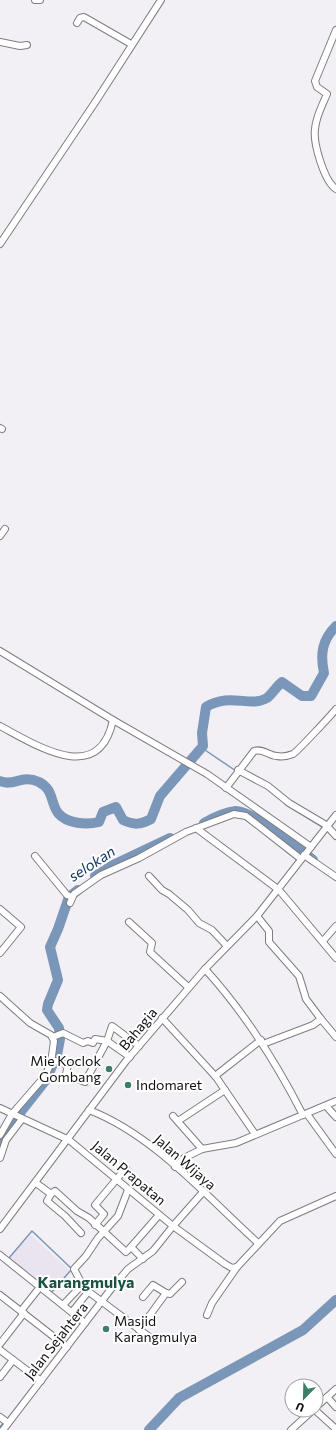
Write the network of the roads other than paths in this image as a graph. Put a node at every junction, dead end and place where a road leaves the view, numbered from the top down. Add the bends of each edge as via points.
1 (35, 0) edge
2 (40, 0) edge
3 (161, 0) edge
4 (77, 23) dead end
5 (336, 30) edge
6 (0, 42) edge
7 (131, 44) junction
8 (27, 45) dead end
9 (336, 189) edge
10 (0, 244) edge
11 (5, 529) dead end
12 (0, 536) edge
13 (0, 651) edge
14 (336, 709) edge
15 (113, 720) junction
16 (0, 726) edge
17 (237, 772) junction
18 (226, 788) junction
19 (336, 815) edge
20 (325, 827) junction
21 (196, 828) junction
22 (334, 833) edge
23 (306, 853) junction
24 (35, 856) dead end
25 (149, 876) dead end
26 (336, 877) edge
27 (279, 890) junction
28 (0, 909) edge
29 (257, 916) junction
30 (129, 922) dead end
31 (336, 926) edge
32 (323, 941) junction
33 (227, 946) junction
34 (0, 953) edge
35 (336, 958) edge
36 (205, 969) junction
37 (188, 987) junction
38 (0, 996) edge
39 (162, 1018) junction
40 (321, 1019) junction
41 (54, 1037) junction
42 (336, 1037) edge
43 (107, 1041) junction
44 (262, 1042) junction
45 (139, 1046) junction
46 (130, 1057) junction
47 (54, 1060) junction
48 (215, 1076) junction
49 (225, 1090) junction
50 (336, 1100) edge
51 (328, 1107) dead end
52 (0, 1108) edge
53 (89, 1110) junction
54 (306, 1115) junction
55 (17, 1116) junction
56 (336, 1117) edge
57 (0, 1134) edge
58 (255, 1134) junction
59 (69, 1140) junction
60 (202, 1149) junction
61 (336, 1154) edge
62 (0, 1158) edge
63 (175, 1167) junction
64 (126, 1168) dead end
65 (116, 1179) junction
66 (36, 1183) junction
67 (128, 1190) junction
68 (203, 1192) junction
69 (51, 1194) junction
70 (336, 1196) edge
71 (159, 1215) junction
72 (0, 1216) edge
73 (6, 1221) junction
74 (95, 1225) junction
75 (173, 1226) junction
76 (0, 1228) edge
77 (103, 1232) junction
78 (81, 1233) dead end
79 (258, 1243) junction
80 (131, 1247) junction
81 (0, 1255) edge
82 (143, 1259) junction
83 (237, 1267) junction
84 (182, 1282) dead end
85 (81, 1286) junction
86 (40, 1287) junction
87 (88, 1292) junction
88 (166, 1293) junction
89 (0, 1295) edge
90 (143, 1297) dead end
91 (101, 1301) junction
92 (64, 1304) junction
93 (73, 1311) junction
94 (23, 1312) junction
95 (207, 1315) dead end
96 (86, 1323) junction
97 (139, 1330) junction
98 (152, 1339) dead end
99 (0, 1344) edge
100 (67, 1347) junction
101 (0, 1350) edge
102 (13, 1360) junction
103 (0, 1377) edge
104 (40, 1381) junction
105 (336, 1389) edge
106 (327, 1397) junction
107 (324, 1400) edge
108 (336, 1407) edge
109 (0, 1417) edge
110 (305, 1418) edge
111 (324, 1418) edge
112 (8, 1423) junction
113 (336, 1429) edge
114 (3, 1430) edge
115 (292, 1430) edge

1 - 2 street
3 - 7 street
4 - 7 street via 84,16
5 - 9 street via 315,81 317,87 327,94 319,111 314,137 326,176
6 - 8 street
7 - 10 street
11 - 12 street
13 - 15 street
14 - 17 street via 294,754 276,756 262,750 254,751
15 - 16 street via 104,744 89,754 72,757 50,752
15 - 18 street
17 - 18 street
17 - 20 street via 256,778 289,804
18 - 23 street
19 - 20 street, Bahagia
20 - 22 street
20 - 23 street, Bahagia
21 - 23 street via 226,816 241,814 273,836
21 - 24 street via 140,858 101,875 70,898
21 - 27 street
23 - 26 street
23 - 27 street, Bahagia
25 - 33 street
27 - 29 street, Bahagia
27 - 32 street
28 - 34 street via 22,927
29 - 33 street, Bahagia
29 - 40 street via 269,931 269,942 299,976 306,999
30 - 37 street via 153,944 150,952
31 - 32 street
32 - 35 street
33 - 36 street, Bahagia
36 - 37 street, Bahagia
36 - 44 street via 231,998
37 - 39 street, Bahagia
38 - 41 street via 30,1023
39 - 45 street, Bahagia
39 - 48 street
40 - 42 street
40 - 44 street via 313,1025
41 - 43 street via 63,1033 83,1043 93,1043 95,1039
41 - 47 street
43 - 45 street via 112,1026
43 - 46 street
43 - 47 street via 85,1082 66,1074 68,1065
44 - 48 street
44 - 54 street
45 - 46 street, Bahagia
46 - 53 street, Bahagia
47 - 55 street
48 - 49 street
49 - 58 street
49 - 60 street via 176,1118
50 - 54 street
51 - 56 street
52 - 55 street, Jalan Prapatan
53 - 59 street, Bahagia
53 - 63 street, Jalan Wijaya via 122,1126
54 - 58 street
54 - 61 street
55 - 57 street
55 - 59 street, Jalan Prapatan
55 - 62 street
58 - 60 street via 236,1143
59 - 65 street, Jalan Prapatan
59 - 66 street, Bahagia
60 - 63 street via 184,1158
63 - 68 street, Jalan Wijaya
64 - 65 street
65 - 67 street, Jalan Prapatan
65 - 74 street via 95,1205 104,1214
66 - 69 street
66 - 73 street, Bahagia
67 - 71 street, Jalan Prapatan
67 - 77 street via 118,1216
68 - 75 street, Jalan Sejahtera
68 - 79 street, Jalan Wijaya
69 - 74 street via 55,1191
69 - 78 street via 47,1201
70 - 79 street via 285,1218
71 - 75 street, Jalan Prapatan
71 - 80 street
72 - 73 street
73 - 76 street, Bahagia
74 - 77 street
75 - 82 street, Jalan Sejahtera via 153,1251
75 - 83 street via 228,1267
77 - 80 street via 126,1252
77 - 85 street via 74,1269
79 - 83 street
80 - 82 street
81 - 86 street
82 - 91 street, Jalan Sejahtera via 128,1269
83 - 95 street via 212,1303
84 - 88 street via 170,1294
85 - 87 street
85 - 92 street
86 - 92 street
86 - 94 street
87 - 91 street
87 - 93 street
88 - 90 street via 153,1285
88 - 97 street
89 - 94 street
91 - 96 street, Jalan Sejahtera
91 - 97 street
92 - 93 street
93 - 96 street
94 - 99 street
94 - 100 street
96 - 100 street, Jalan Sejahtera
97 - 98 street
100 - 104 street, Jalan Sejahtera
101 - 102 street
102 - 103 street
102 - 104 street
104 - 112 street, Jalan Sejahtera
105 - 106 street
106 - 107 street
106 - 108 street
109 - 112 street
110 - 115 street
111 - 113 street
112 - 114 street, Jalan Sejahtera

